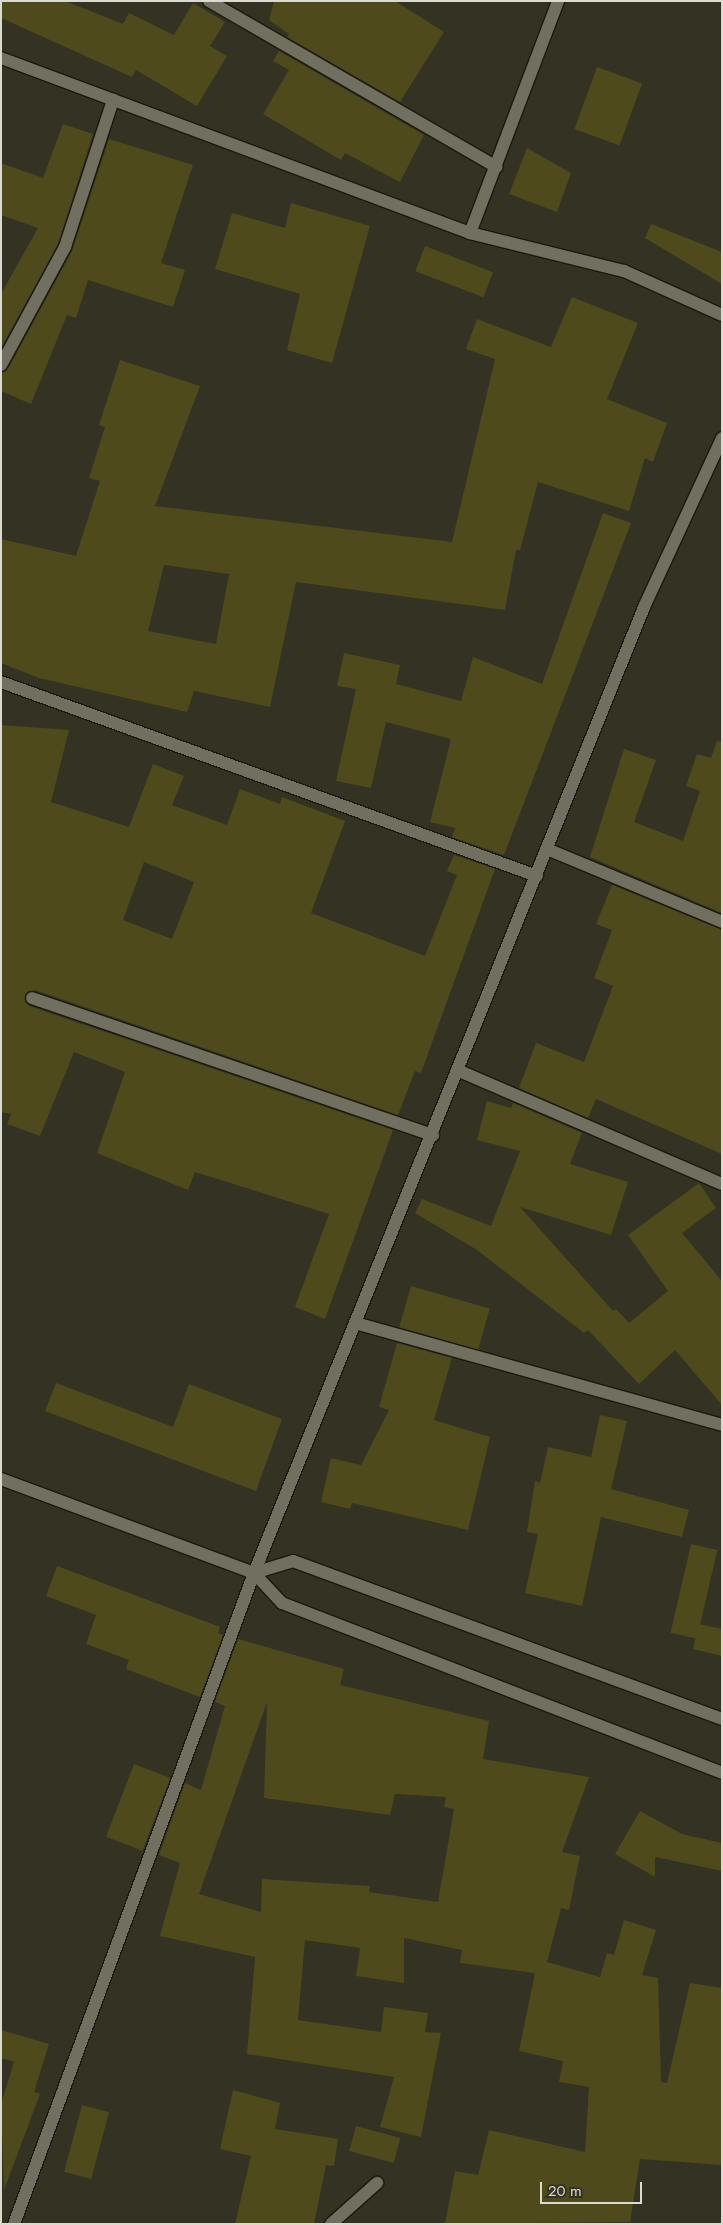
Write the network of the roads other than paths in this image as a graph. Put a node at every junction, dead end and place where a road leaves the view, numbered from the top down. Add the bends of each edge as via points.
1 (209, 1) edge
2 (558, 1) edge
3 (1, 58) edge
4 (113, 100) junction
5 (496, 167) junction
6 (470, 233) junction
7 (722, 315) edge
8 (1, 365) edge
9 (722, 438) edge
10 (1, 682) edge
11 (547, 849) junction
12 (537, 876) junction
13 (722, 922) edge
14 (32, 998) dead end
15 (457, 1070) junction
16 (433, 1135) junction
17 (722, 1184) edge
18 (355, 1323) junction
19 (722, 1425) edge
20 (1, 1480) edge
21 (254, 1573) junction
22 (722, 1719) edge
23 (722, 1773) edge
24 (377, 2183) dead end
25 (14, 2224) edge
26 (331, 2224) edge

1 - 5 street
2 - 5 street
3 - 4 street
4 - 6 street
4 - 8 street via 65,247
5 - 6 street
6 - 7 street via 624,271
9 - 11 street via 644,607
10 - 12 street
11 - 12 street
11 - 13 street
12 - 15 street
14 - 16 street
15 - 16 street
15 - 17 street
16 - 18 street
18 - 19 street
18 - 21 street
20 - 21 street
21 - 22 street via 293,1561
21 - 23 street via 282,1603
21 - 25 street
24 - 26 street

